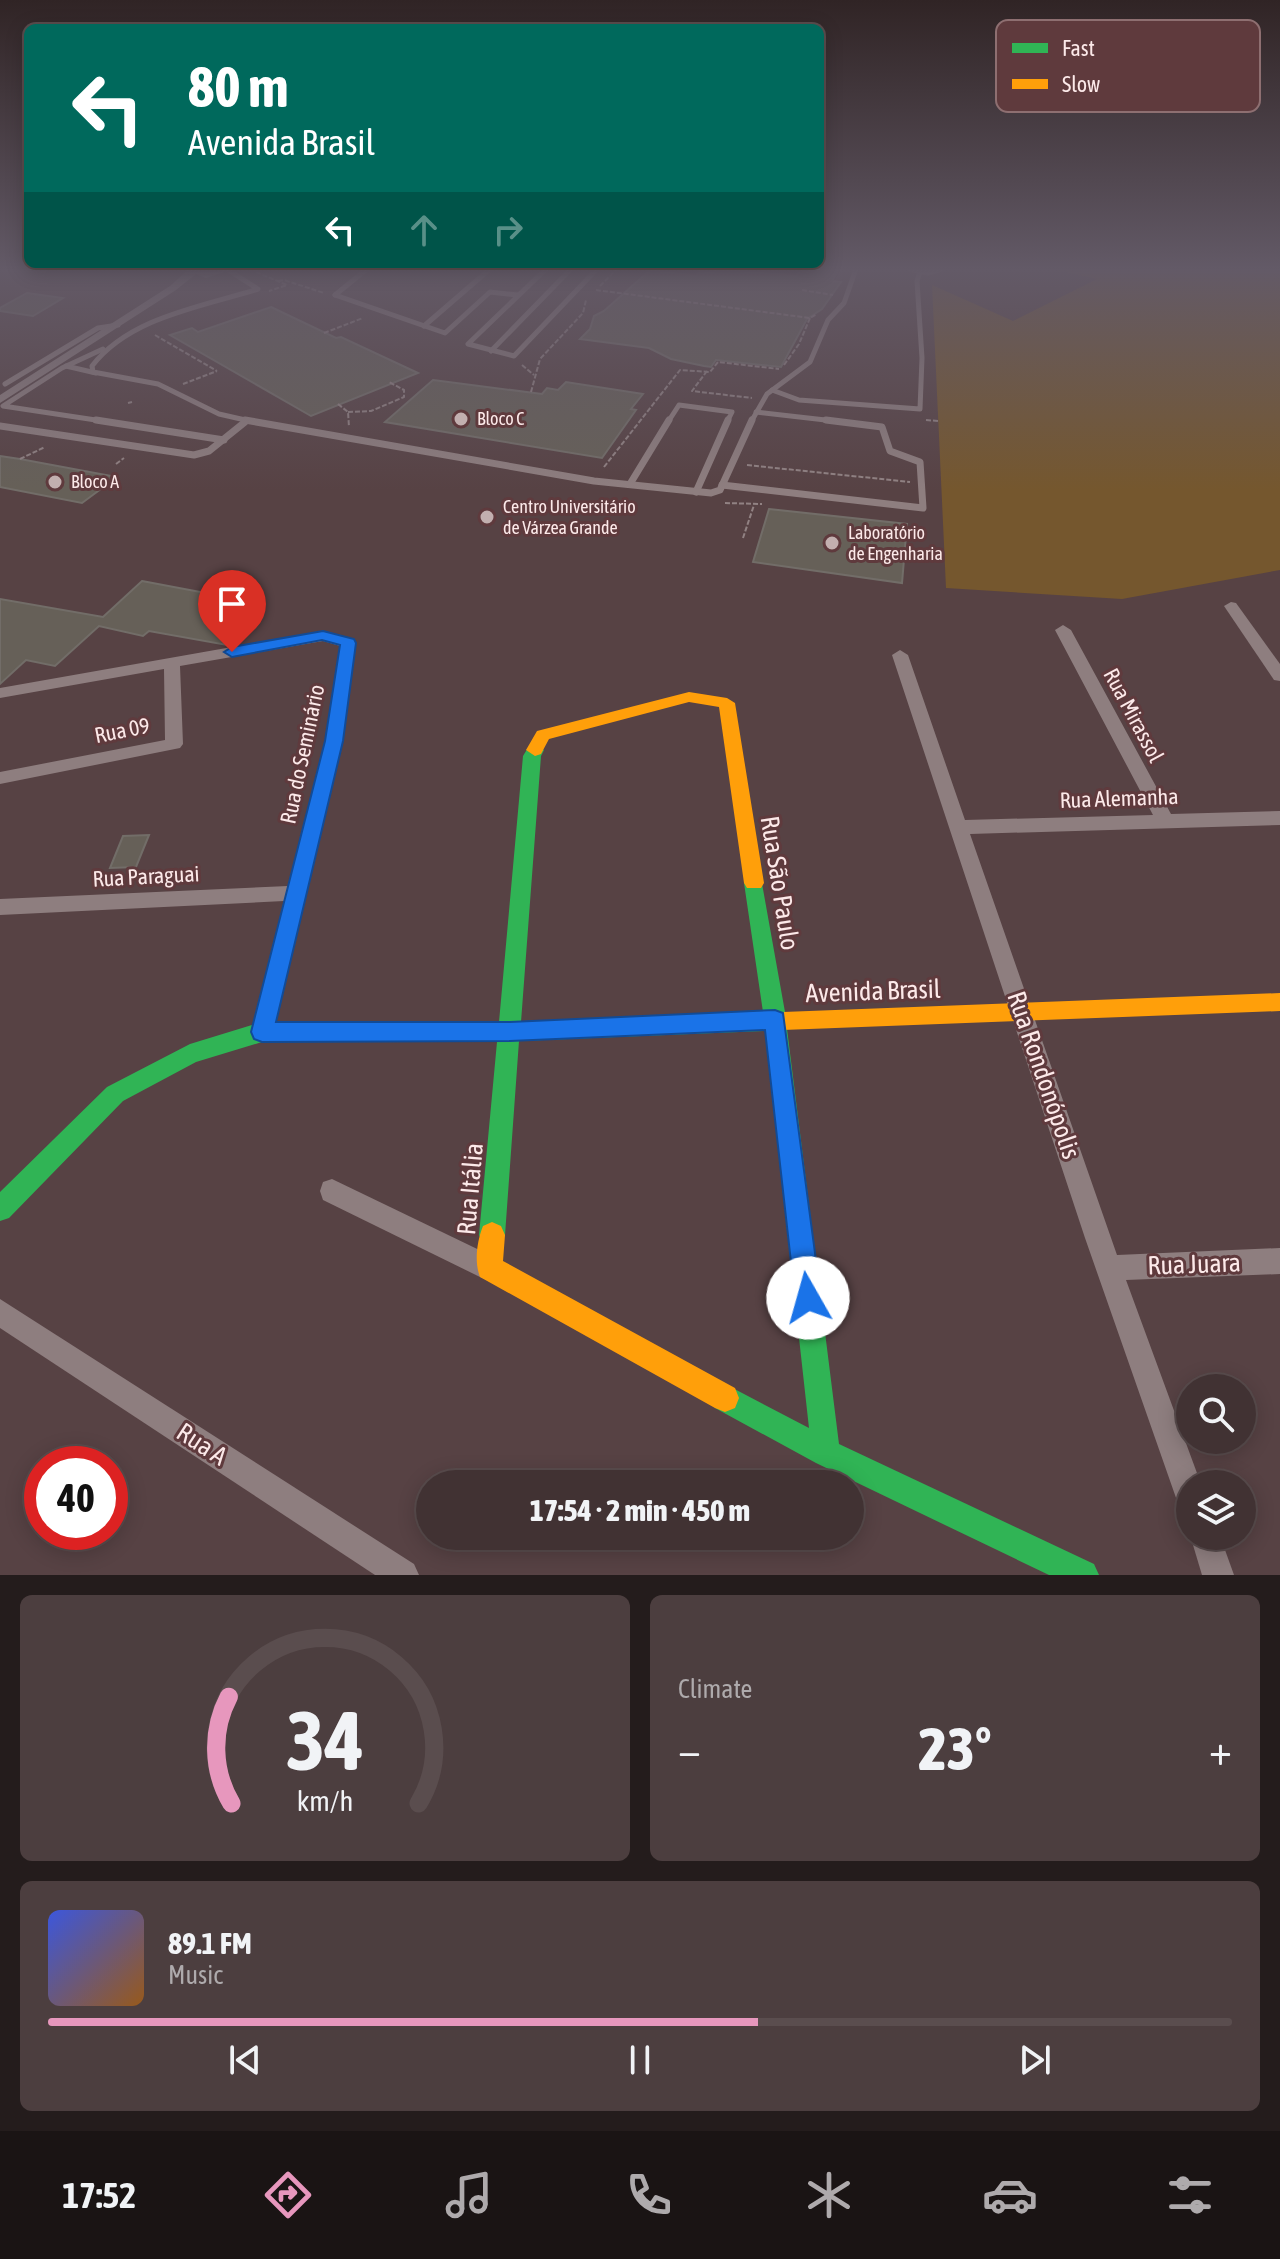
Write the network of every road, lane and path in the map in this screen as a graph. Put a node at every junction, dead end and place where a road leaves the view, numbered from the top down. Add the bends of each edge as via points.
1 (74, 342) edge
2 (95, 342) edge
3 (114, 342) edge
4 (164, 342) edge
5 (469, 342) edge
6 (499, 342) edge
7 (528, 342) edge
8 (555, 342) edge
9 (800, 342) edge
10 (818, 342) edge
11 (919, 342) edge
12 (106, 348) junction
13 (491, 351) junction
14 (69, 362) junction
15 (94, 363) junction
16 (707, 371) junction
17 (96, 373) junction
18 (389, 382) dead end
19 (179, 385) dead end
20 (19, 387) junction
21 (772, 390) junction
22 (531, 392) dead end
23 (0, 400) edge
24 (338, 404) dead end
25 (752, 410) junction
26 (348, 412) junction
27 (245, 422) junction
28 (2, 425) edge
29 (356, 430) dead end
30 (224, 440) junction
31 (55, 443) dead end
32 (20, 459) dead end
33 (743, 464) dead end
34 (600, 467) dead end
35 (922, 483) junction
36 (630, 484) junction
37 (722, 485) junction
38 (696, 492) junction
39 (717, 502) dead end
40 (764, 504) dead end
41 (754, 505) junction
42 (743, 538) dead end
43 (1231, 606) dead end
44 (1063, 630) dead end
45 (900, 655) dead end
46 (172, 663) junction
47 (1280, 676) edge
48 (0, 693) edge
49 (727, 703) joint
50 (0, 778) edge
51 (1280, 818) edge
52 (1165, 820) junction
53 (959, 827) junction
54 (295, 893) junction
55 (0, 907) edge
56 (1280, 1002) edge
57 (1022, 1012) junction
58 (775, 1020) junction
59 (262, 1032) junction
60 (510, 1032) junction
61 (332, 1191) dead end
62 (0, 1209) edge
63 (1280, 1261) edge
64 (489, 1268) junction
65 (1109, 1268) junction
66 (0, 1312) edge
67 (826, 1453) junction
68 (1181, 1470) edge
69 (1210, 1550) edge
70 (403, 1575) edge
71 (1083, 1575) edge
72 (1218, 1575) edge

1 - 20 lane via 5,384
2 - 14 street
3 - 12 lane
4 - 19 path via 217,371
5 - 13 lane
6 - 13 lane
7 - 13 lane via 516,355
8 - 22 path via 540,359
9 - 16 path via 782,369 718,362
10 - 21 lane via 810,362
11 - 21 lane via 920,409 799,400
12 - 14 lane
12 - 15 lane
14 - 15 lane
14 - 17 lane
14 - 20 street
14 - 30 lane via 3,406
15 - 17 lane via 91,369
16 - 25 path via 692,391 753,398
16 - 34 path via 679,371 608,465
17 - 27 lane via 167,386 193,403
18 - 26 path via 404,390 404,397 371,411
20 - 23 street
21 - 25 lane
24 - 26 path
25 - 35 lane via 877,425 890,451 920,462
25 - 37 lane
26 - 29 path via 346,430
27 - 30 lane
27 - 36 lane
28 - 30 lane via 187,455 205,453
31 - 32 path
33 - 35 path
35 - 37 lane via 921,509
36 - 38 lane
36 - 38 lane via 679,405 732,412
37 - 38 lane via 715,493
39 - 41 path
40 - 41 path
41 - 42 path
43 - 47 street
44 - 52 street, Rua Mirassol
45 - 53 street, Rua Rondonópolis
46 - 48 street, Rua do Seminário
46 - 50 street, Rua 09 via 174,744
46 - 54 street, Rua do Seminário via 323,636 348,643 334,741
49 - 58 street, Rua São Paulo
49 - 60 street, Rua Itália via 689,697 543,735 532,756
51 - 52 street, Rua Alemanha
52 - 53 street, Rua Alemanha
53 - 57 street, Rua Rondonópolis
54 - 55 street, Rua Paraguai
54 - 59 street, Rua do Seminário
56 - 57 street, Avenida Brasil
57 - 58 street, Avenida Brasil
57 - 65 street, Rua Rondonópolis
58 - 60 street, Avenida Brasil
58 - 67 street, Rua São Paulo
59 - 60 street, Avenida Brasil
59 - 62 street, Avenida Brasil via 190,1054 115,1094
60 - 64 street, Rua Itália
61 - 64 street
63 - 65 street, Rua Juara
64 - 67 street, Rua Itália
65 - 68 street, Rua Rondonópolis
66 - 70 street, Rua A
67 - 71 street, Rua Itália
69 - 72 street

